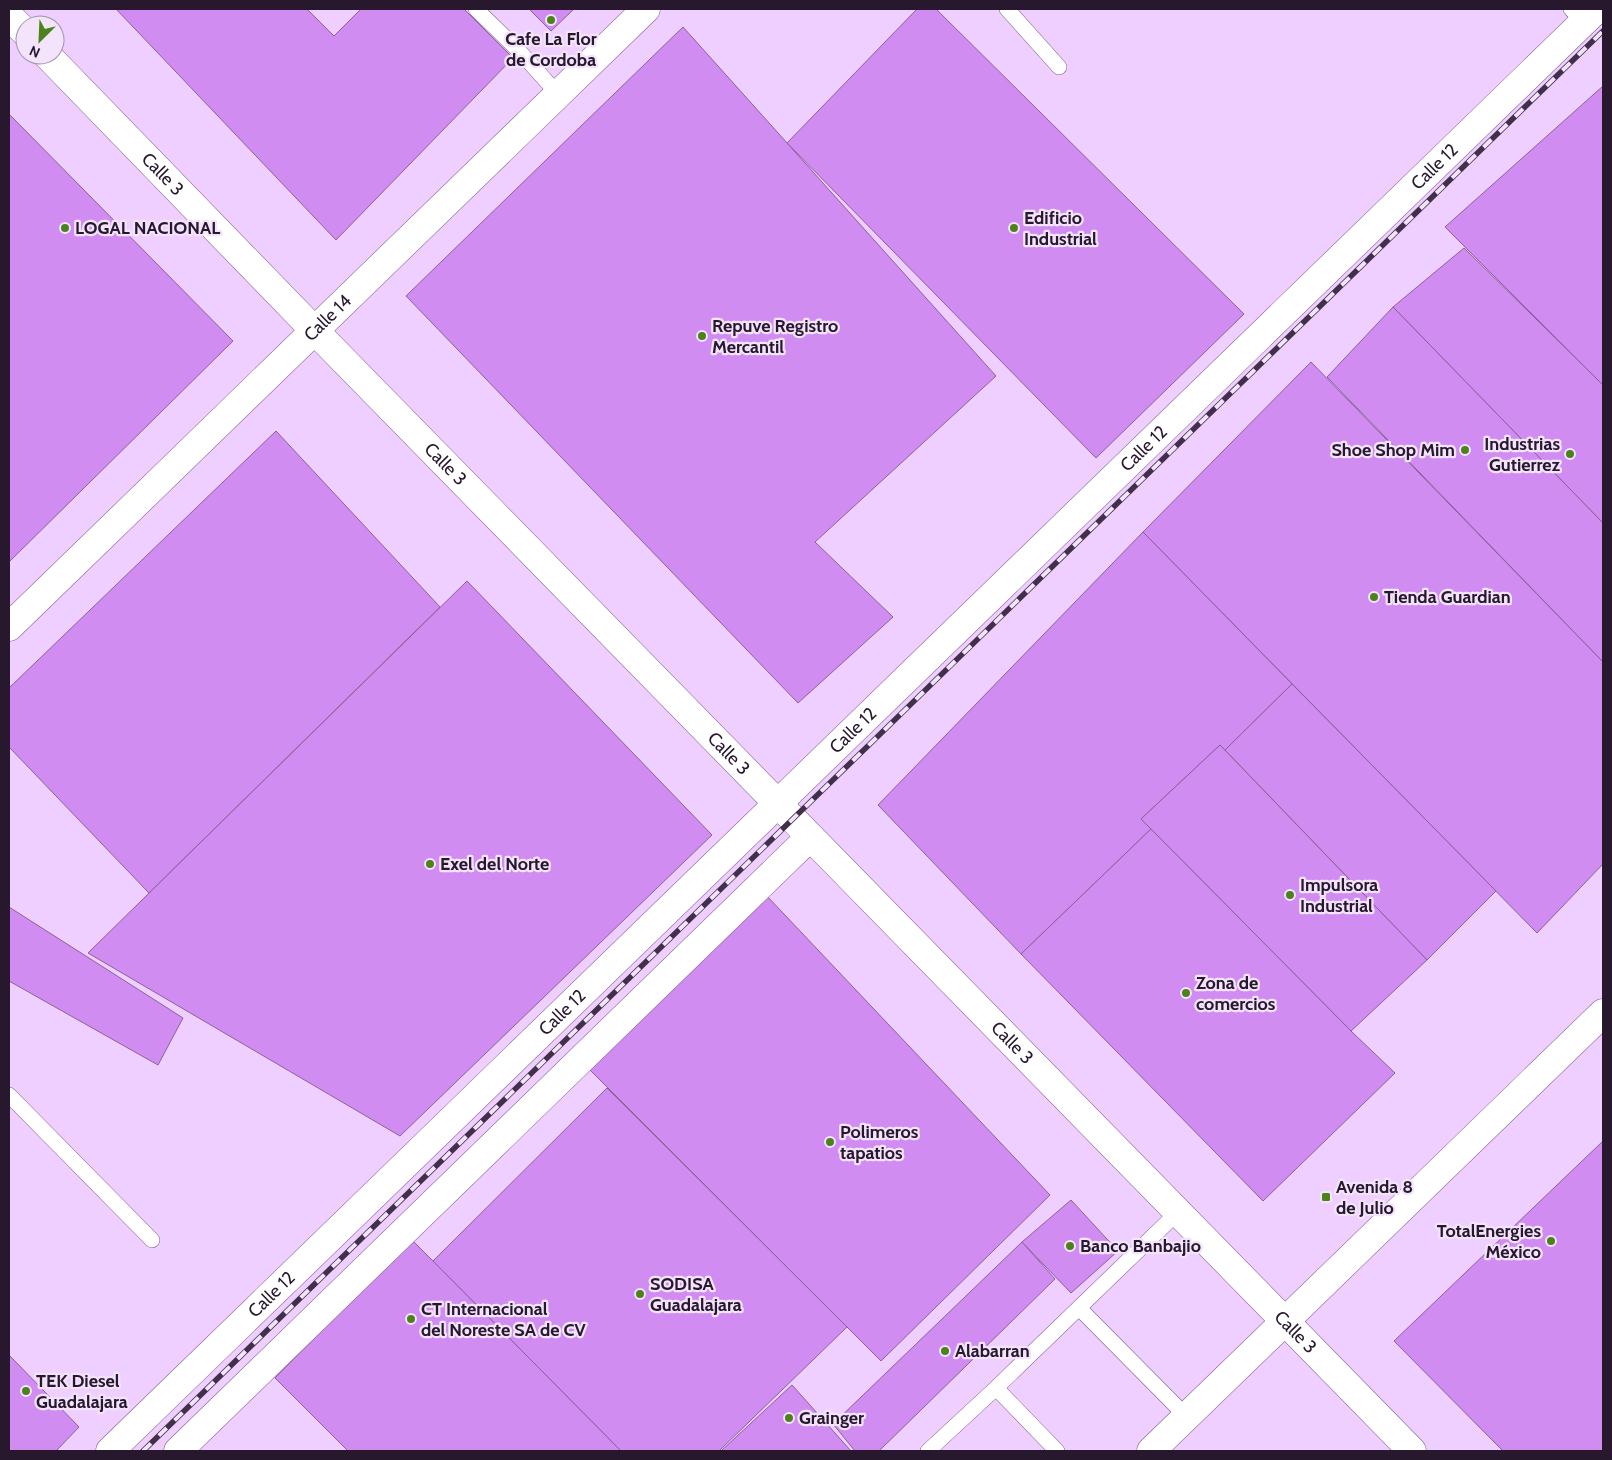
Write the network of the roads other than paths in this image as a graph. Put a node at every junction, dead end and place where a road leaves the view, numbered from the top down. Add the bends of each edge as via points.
1 (476, 9) edge
2 (646, 9) edge
3 (1007, 9) edge
4 (1584, 13) edge
5 (57, 65) edge
6 (1059, 67) dead end
7 (558, 94) junction
8 (314, 330) junction
9 (9, 628) edge
10 (777, 803) junction
11 (810, 837) junction
12 (1603, 1013) edge
13 (9, 1095) edge
14 (1178, 1212) junction
15 (152, 1240) dead end
16 (1078, 1308) junction
17 (1285, 1321) junction
18 (996, 1388) junction
19 (1186, 1417) junction
20 (110, 1451) edge
21 (178, 1451) edge
22 (928, 1451) edge
23 (1057, 1451) edge
24 (1152, 1451) edge
25 (1412, 1451) edge

1 - 7 lane
2 - 7 street, Calle 14
3 - 6 lane
4 - 10 street, Calle 12
5 - 8 street, Calle 3
7 - 8 street, Calle 14
8 - 9 street, Calle 14
8 - 10 street, Calle 3
10 - 11 street, Calle 3
10 - 20 street, Calle 12
11 - 14 street, Calle 3
11 - 21 street
12 - 17 street
13 - 15 lane
14 - 16 lane
14 - 17 street, Calle 3
16 - 18 lane
16 - 19 lane
17 - 19 street
17 - 25 street, Calle 3
18 - 22 lane
18 - 23 lane
19 - 24 street

